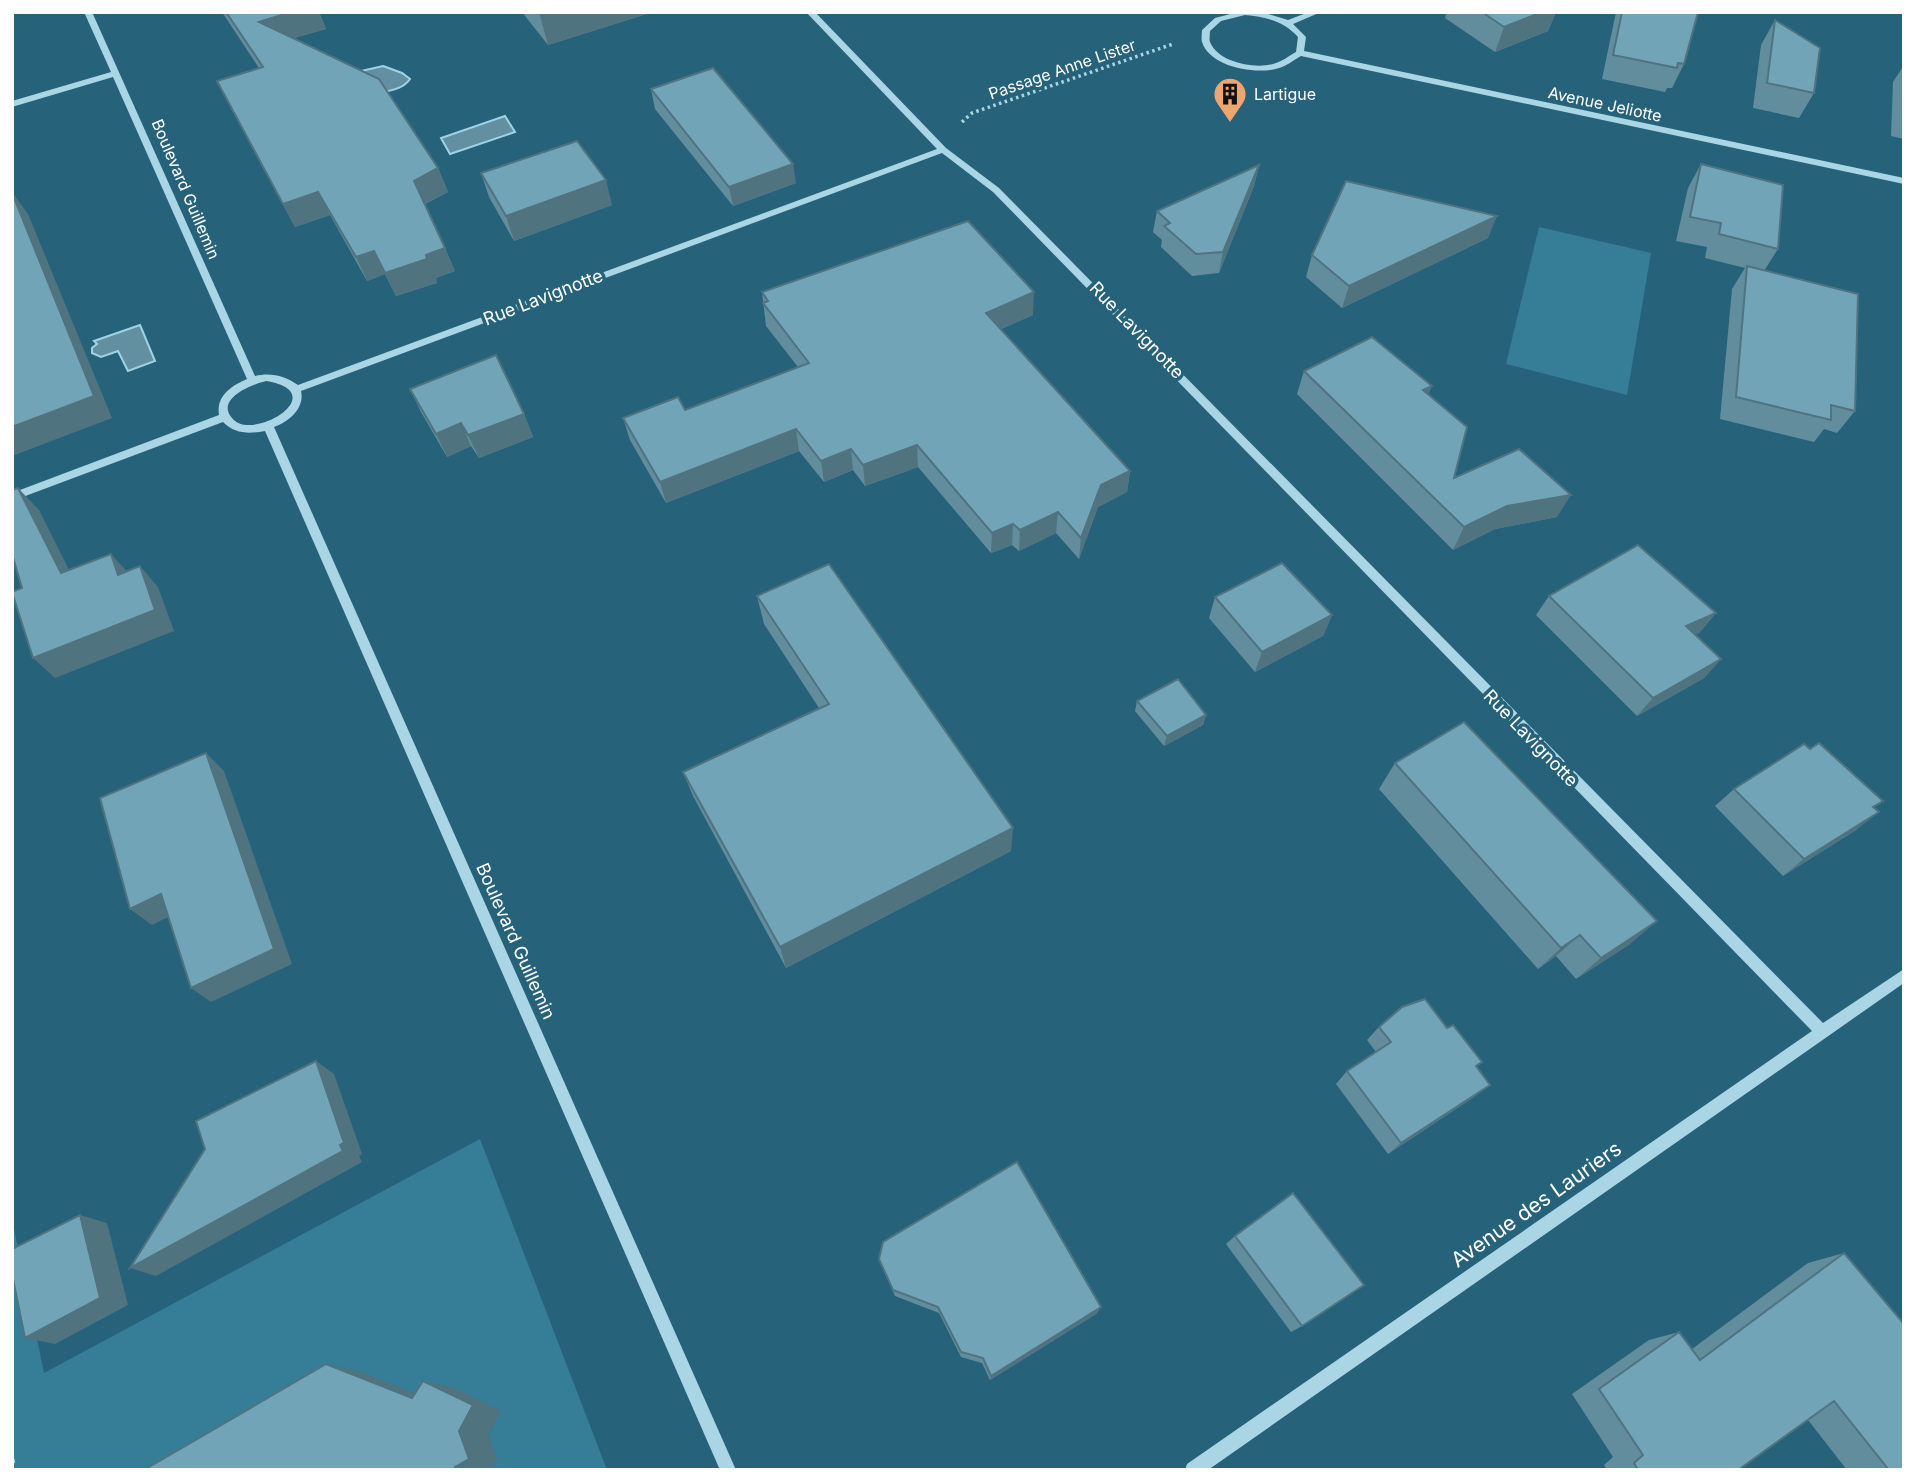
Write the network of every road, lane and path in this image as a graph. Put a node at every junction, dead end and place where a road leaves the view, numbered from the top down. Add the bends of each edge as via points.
1 (88, 12) edge
2 (810, 12) edge
3 (1317, 12) edge
4 (1288, 23) junction
5 (1204, 33) junction
6 (1300, 53) junction
7 (116, 73) junction
8 (12, 104) edge
9 (943, 150) junction
10 (1904, 181) edge
11 (252, 380) junction
12 (297, 389) junction
13 (224, 417) junction
14 (270, 427) junction
15 (12, 497) edge
16 (1904, 975) edge
17 (1821, 1031) junction
18 (12, 1459) edge
19 (14, 1470) edge
20 (728, 1470) edge
21 (1193, 1470) edge

1 - 7 street, Boulevard Guillemin
2 - 9 street
3 - 4 street
4 - 5 street via 1261,13 1231,14 1209,25
4 - 6 street via 1302,37
5 - 6 street via 1209,51 1233,65 1265,69 1292,61
5 - 9 path, Passage Anne Lister via 972,113 956,127
6 - 10 street, Avenue Jeliotte
7 - 8 street
7 - 11 street, Boulevard Guillemin
9 - 12 street, Rue Lavignotte
9 - 17 street, Rue Lavignotte via 996,190
11 - 12 street via 280,378
11 - 13 street via 228,397
12 - 14 street via 297,405
13 - 14 street via 241,429
13 - 15 street
14 - 20 street, Boulevard Guillemin
16 - 17 street, Avenue des Lauriers
17 - 21 street, Avenue des Lauriers
18 - 19 path

